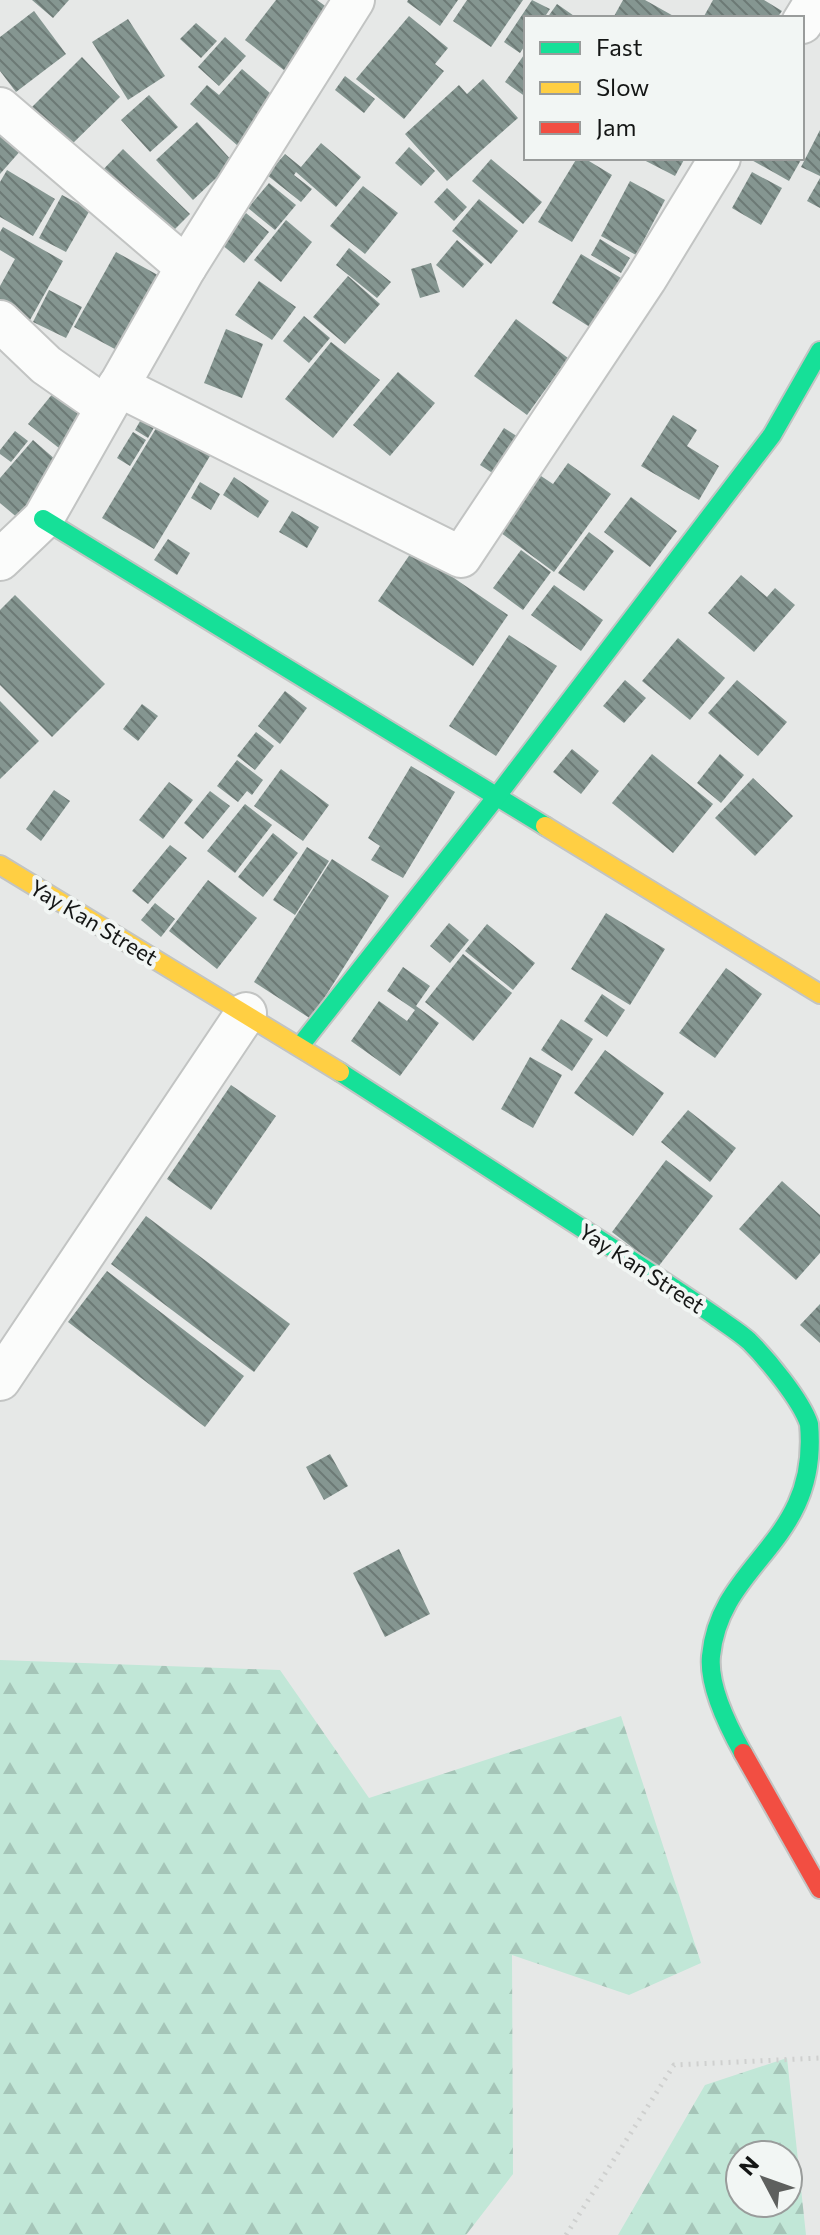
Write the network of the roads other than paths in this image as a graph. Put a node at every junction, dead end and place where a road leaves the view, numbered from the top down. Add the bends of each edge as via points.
1 (354, 0) edge
2 (816, 0) edge
3 (804, 20) edge
4 (0, 108) edge
5 (719, 160) edge
6 (186, 267) junction
7 (0, 321) edge
8 (820, 351) edge
9 (112, 397) junction
10 (43, 519) junction
11 (0, 560) edge
12 (497, 796) junction
13 (0, 865) edge
14 (820, 994) edge
15 (246, 1013) junction
16 (300, 1046) junction
17 (0, 1380) edge
18 (814, 1420) edge
19 (820, 1889) edge

1 - 6 street
2 - 3 street
4 - 6 street
5 - 9 street via 461,557
6 - 9 street
7 - 9 street via 46,365
8 - 12 street via 772,435
9 - 10 street
10 - 11 street
10 - 12 street
12 - 14 street
12 - 16 street
13 - 15 street, Yay Kan Street
15 - 16 street, Yay Kan Street
15 - 17 street
16 - 18 street, Yay Kan Street via 748,1340
18 - 19 street, Yay Kan Street via 814,1498 800,1527 722,1619 711,1657 717,1695 733,1735

